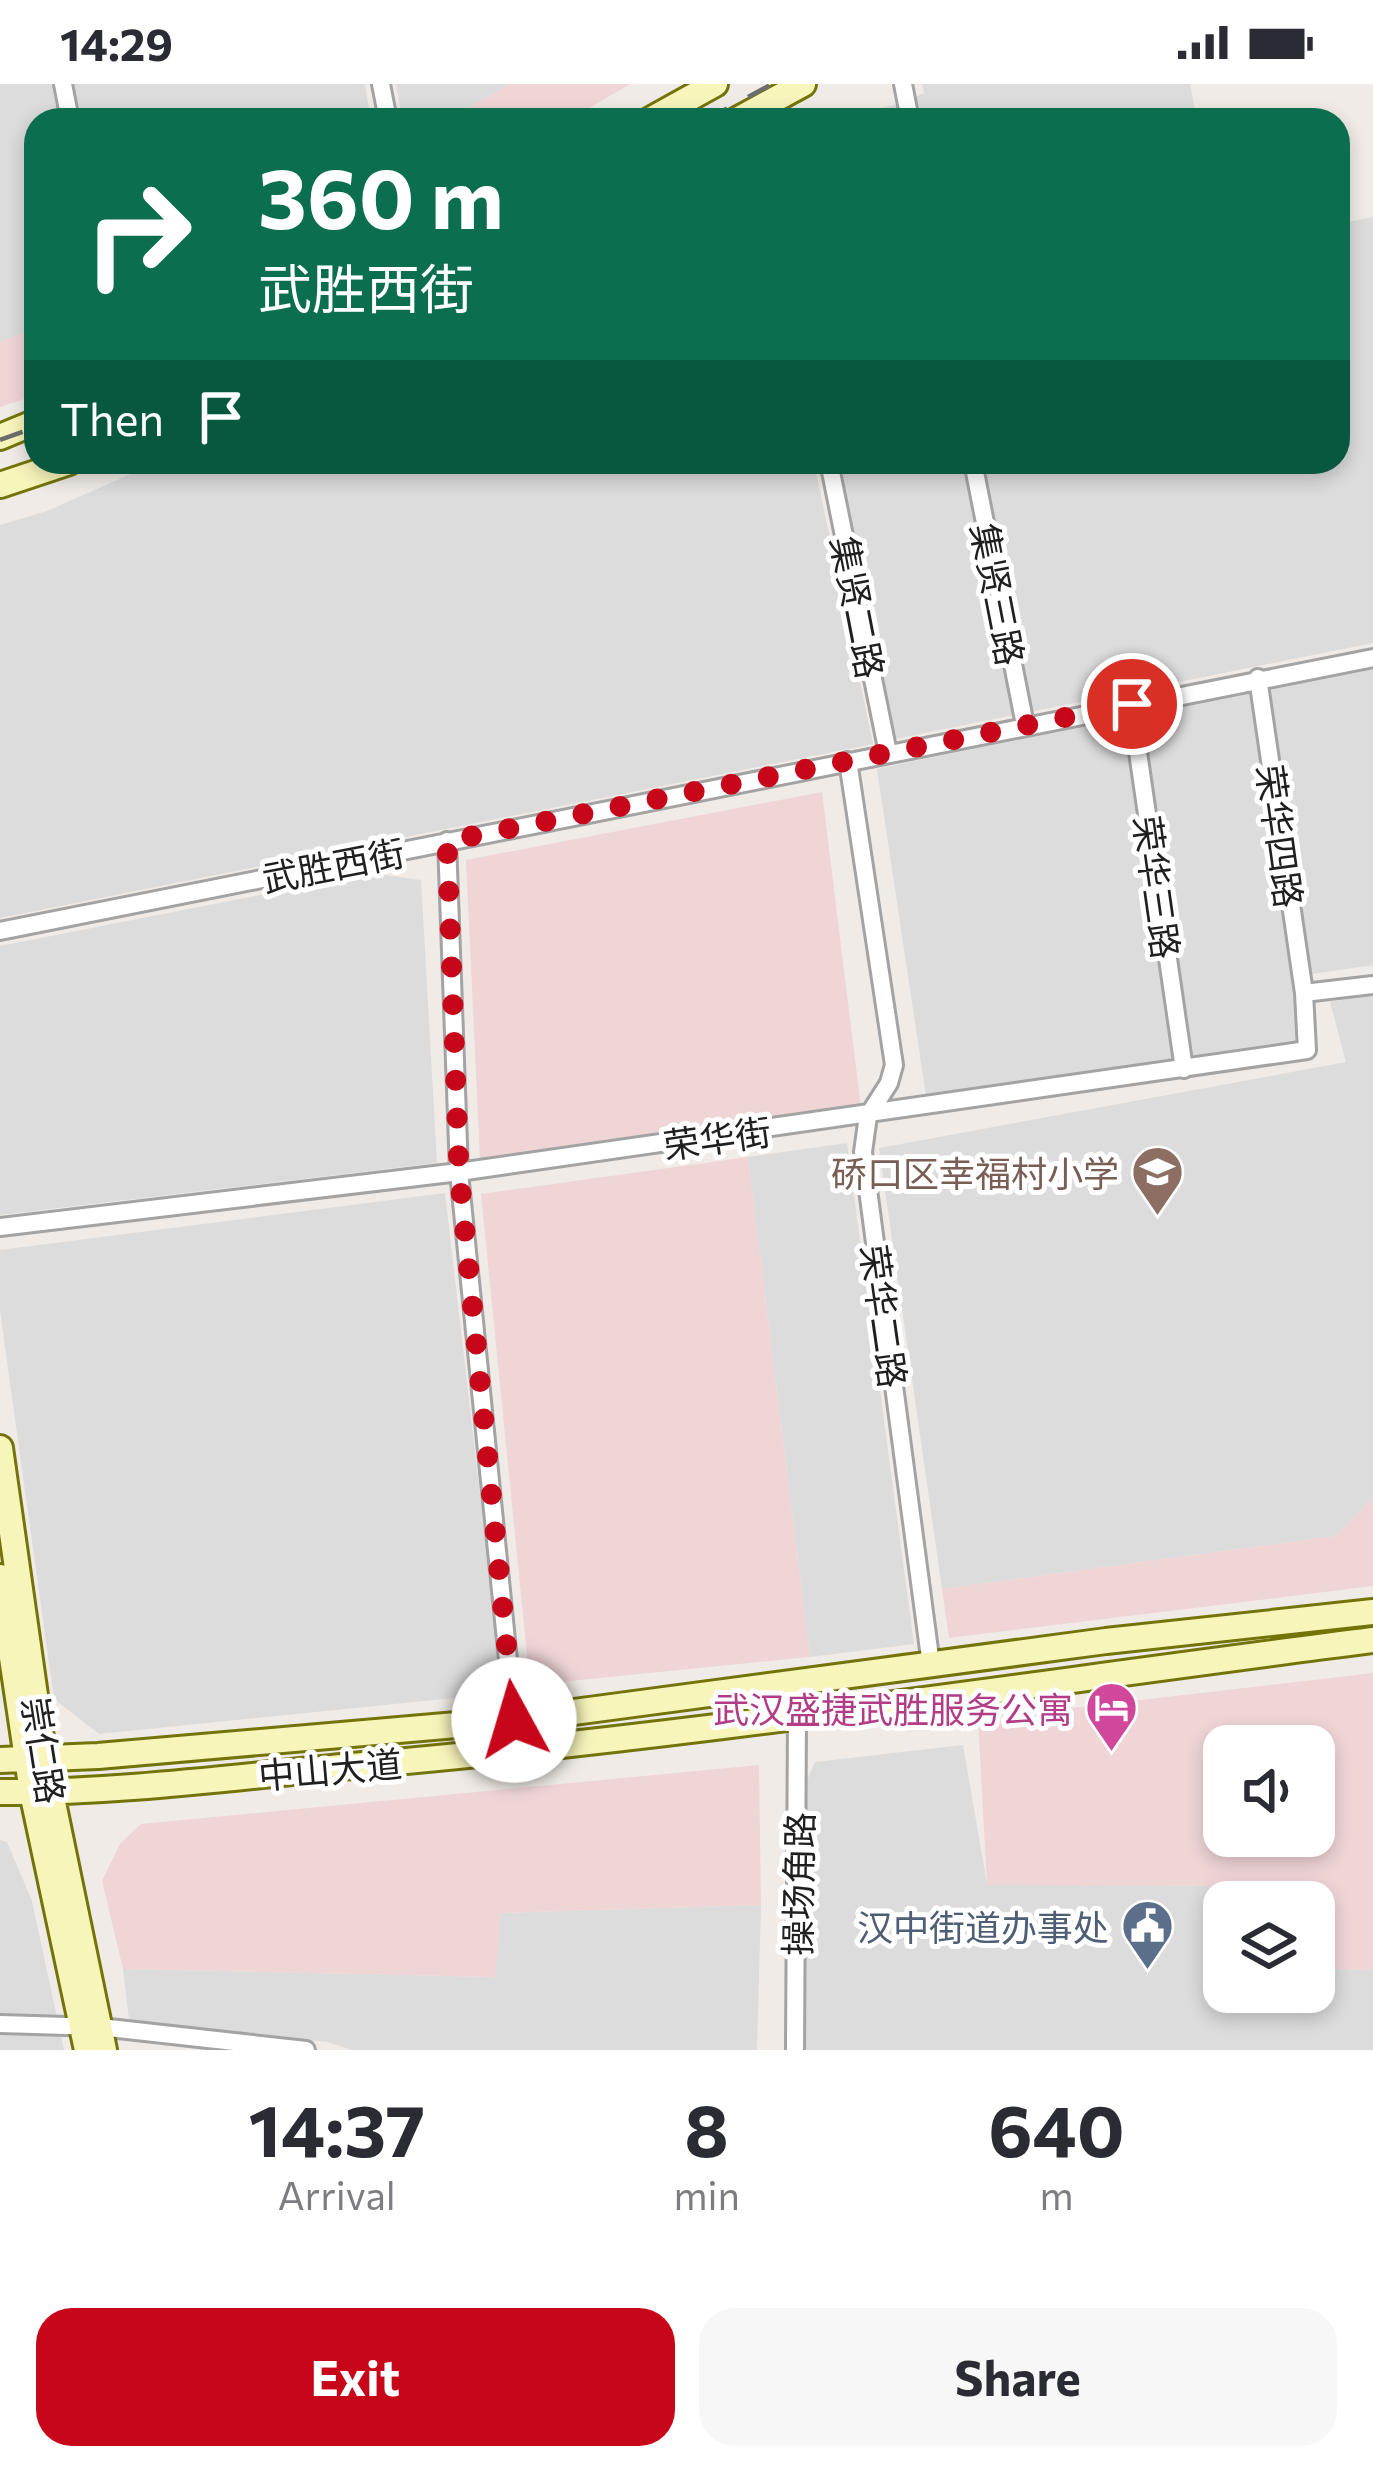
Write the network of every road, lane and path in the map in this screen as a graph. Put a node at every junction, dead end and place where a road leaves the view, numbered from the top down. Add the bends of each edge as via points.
1 (715, 84) edge
2 (803, 84) edge
3 (672, 108) edge
4 (763, 108) edge
5 (33, 474) edge
6 (832, 474) edge
7 (975, 474) edge
8 (0, 485) edge
9 (1373, 658) edge
10 (1258, 679) junction
11 (1132, 704) junction
12 (1025, 725) junction
13 (888, 753) junction
14 (848, 761) junction
15 (447, 841) junction
16 (0, 931) edge
17 (1373, 985) edge
18 (1304, 993) junction
19 (1184, 1069) junction
20 (868, 1116) junction
21 (459, 1172) junction
22 (0, 1227) edge
23 (0, 1448) edge
24 (0, 1576) edge
25 (1373, 1612) edge
26 (1373, 1640) edge
27 (931, 1665) junction
28 (797, 1718) junction
29 (514, 1720) junction
30 (0, 1760) edge
31 (35, 1760) junction
32 (0, 1792) edge
33 (41, 1792) junction
34 (0, 2024) edge
35 (93, 2038) edge
36 (306, 2050) edge
37 (795, 2050) edge

1 - 3 main road
2 - 4 main road
5 - 8 main road
6 - 13 street, 集贤二路
7 - 12 street, 集贤三路
9 - 10 street, 武胜西街
10 - 11 street, 武胜西街
10 - 18 street, 荣华四路
11 - 12 street, 武胜西街
11 - 19 street, 荣华三路
12 - 13 street, 武胜西街
13 - 14 street, 武胜西街
14 - 15 street, 武胜西街
14 - 20 street, 荣华二路 via 894,1065
15 - 16 street, 武胜西街
15 - 21 street
17 - 18 street
18 - 19 street, 荣华街 via 1307,1050
19 - 20 street, 荣华街
20 - 21 street, 荣华街
20 - 27 street, 荣华二路 via 863,1152
21 - 22 street, 荣华街
21 - 29 street
23 - 31 main road, 崇仁路
24 - 31 main road, 崇仁路
25 - 27 main road, 中山大道
26 - 28 main road, 中山大道
27 - 29 main road, 中山大道
28 - 33 main road, 中山大道 via 491,1754
28 - 37 street, 操场角路
29 - 31 main road, 中山大道
30 - 31 main road, 中山大道
31 - 33 main road, 崇仁路
32 - 33 main road, 中山大道
33 - 35 main road, 崇仁路
34 - 35 street
35 - 36 street

